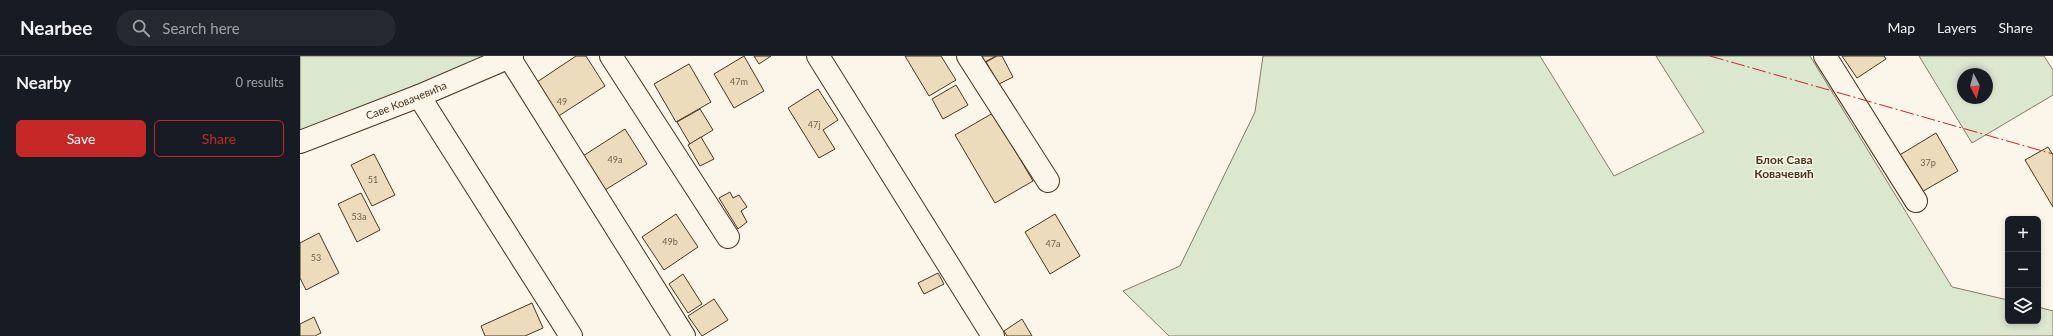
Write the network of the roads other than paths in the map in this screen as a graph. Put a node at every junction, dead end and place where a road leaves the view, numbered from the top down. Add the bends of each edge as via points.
1 (611, 56) edge
2 (818, 56) edge
3 (968, 56) edge
4 (1825, 56) edge
5 (510, 57) edge
6 (419, 96) junction
7 (300, 142) edge
8 (1048, 181) dead end
9 (1916, 201) dead end
10 (728, 237) dead end
11 (571, 336) edge
12 (684, 336) edge
13 (993, 336) edge

1 - 10 street
2 - 13 street
3 - 8 street
4 - 9 street
5 - 6 street, Саве Ковачевића
5 - 12 street
6 - 7 street, Саве Ковачевића
6 - 11 street

